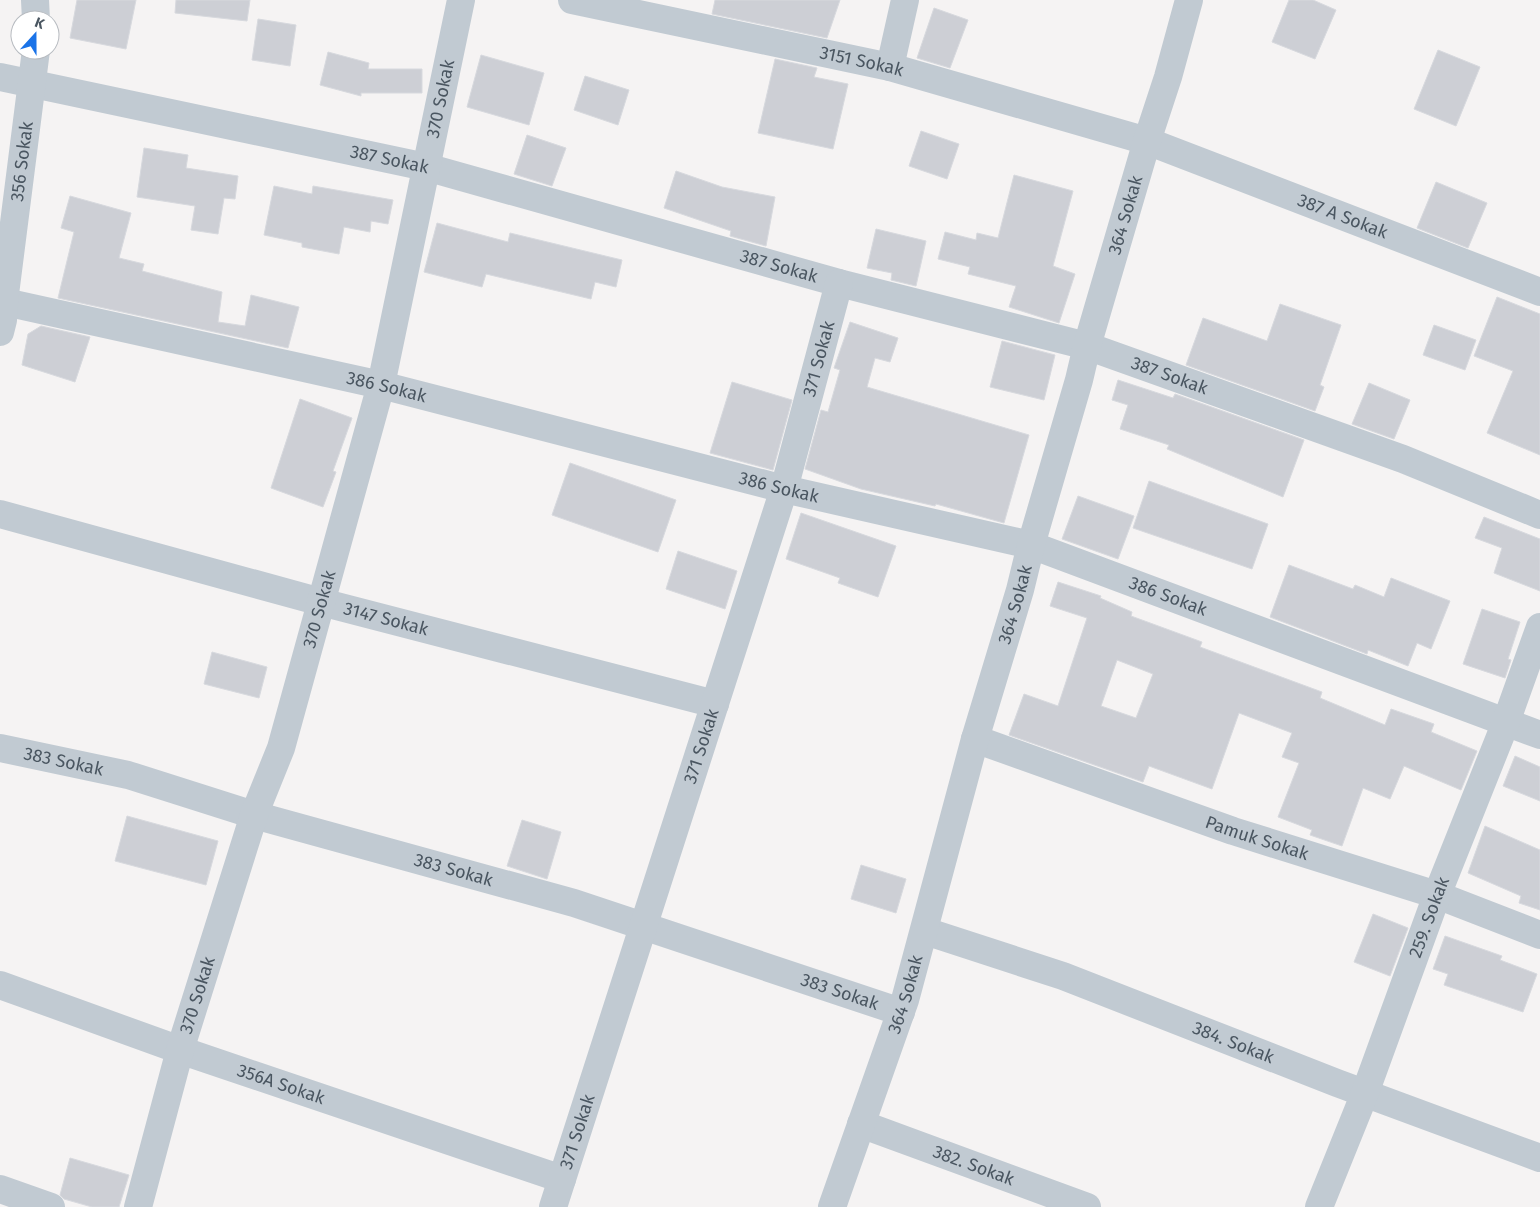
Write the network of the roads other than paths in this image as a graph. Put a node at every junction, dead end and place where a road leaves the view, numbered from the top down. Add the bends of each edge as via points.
1 (461, 0) edge
2 (572, 0) edge
3 (905, 0) edge
4 (1189, 0) edge
5 (35, 60) edge
6 (890, 67) junction
7 (0, 78) edge
8 (32, 85) junction
9 (1147, 141) junction
10 (426, 167) junction
11 (839, 283) junction
12 (1540, 292) edge
13 (2, 301) edge
14 (0, 332) edge
15 (1087, 346) junction
16 (380, 384) junction
17 (784, 489) junction
18 (0, 514) edge
19 (1540, 515) edge
20 (1031, 545) junction
21 (321, 602) junction
22 (1540, 627) edge
23 (715, 704) junction
24 (1506, 722) junction
25 (1540, 735) edge
26 (975, 739) junction
27 (0, 748) edge
28 (254, 815) junction
29 (1437, 895) junction
30 (643, 926) junction
31 (925, 930) junction
32 (1540, 935) edge
33 (0, 985) edge
34 (901, 1012) junction
35 (180, 1050) junction
36 (1365, 1093) junction
37 (861, 1124) junction
38 (1540, 1158) edge
39 (562, 1179) junction
40 (0, 1189) edge
41 (51, 1207) edge
42 (138, 1207) edge
43 (553, 1207) edge
44 (832, 1207) edge
45 (1087, 1207) edge
46 (1319, 1207) edge

1 - 10 street, 370 Sokak
2 - 6 street, 3151 Sokak
3 - 6 street
4 - 9 street, 364 Sokak
5 - 8 street, 356 Sokak
6 - 9 street, 3151 Sokak
7 - 8 street, 387 Sokak
8 - 10 street, 387 Sokak
8 - 13 street, 356 Sokak
9 - 12 street, 387 A Sokak
9 - 15 street, 364 Sokak
10 - 11 street, 387 Sokak
10 - 16 street, 370 Sokak
11 - 15 street, 387 Sokak
11 - 17 street, 371 Sokak
13 - 14 street, 356 Sokak
13 - 16 street, 386 Sokak
15 - 19 street, 387 Sokak via 1403,459
15 - 20 street, 364 Sokak
16 - 17 street, 386 Sokak
16 - 21 street, 370 Sokak
17 - 20 street, 386 Sokak
17 - 23 street, 371 Sokak
18 - 21 street, 3147 Sokak
20 - 24 street, 386 Sokak
20 - 26 street, 364 Sokak
21 - 23 street, 3147 Sokak
21 - 28 street, 370 Sokak via 281,748
22 - 24 street, 259. Sokak
23 - 30 street, 371 Sokak
24 - 25 street, 386 Sokak
24 - 29 street, 259. Sokak
26 - 29 street, Pamuk Sokak via 1233,831
26 - 31 street, 364 Sokak
27 - 28 street, 383 Sokak via 128,776
28 - 30 street, 383 Sokak via 574,903
28 - 35 street, 370 Sokak
29 - 32 street, Pamuk Sokak
29 - 36 street, 259. Sokak
30 - 34 street, 383 Sokak
30 - 39 street, 371 Sokak
31 - 34 street, 364 Sokak
31 - 36 street, 384. Sokak via 1063,976
33 - 35 street, 356A Sokak
34 - 37 street, 364 Sokak
35 - 39 street, 356A Sokak
35 - 42 street, 370 Sokak
36 - 38 street, 384. Sokak
36 - 46 street, 259. Sokak
37 - 44 street, 364 Sokak
37 - 45 street, 382. Sokak
39 - 43 street, 371 Sokak
40 - 41 street

